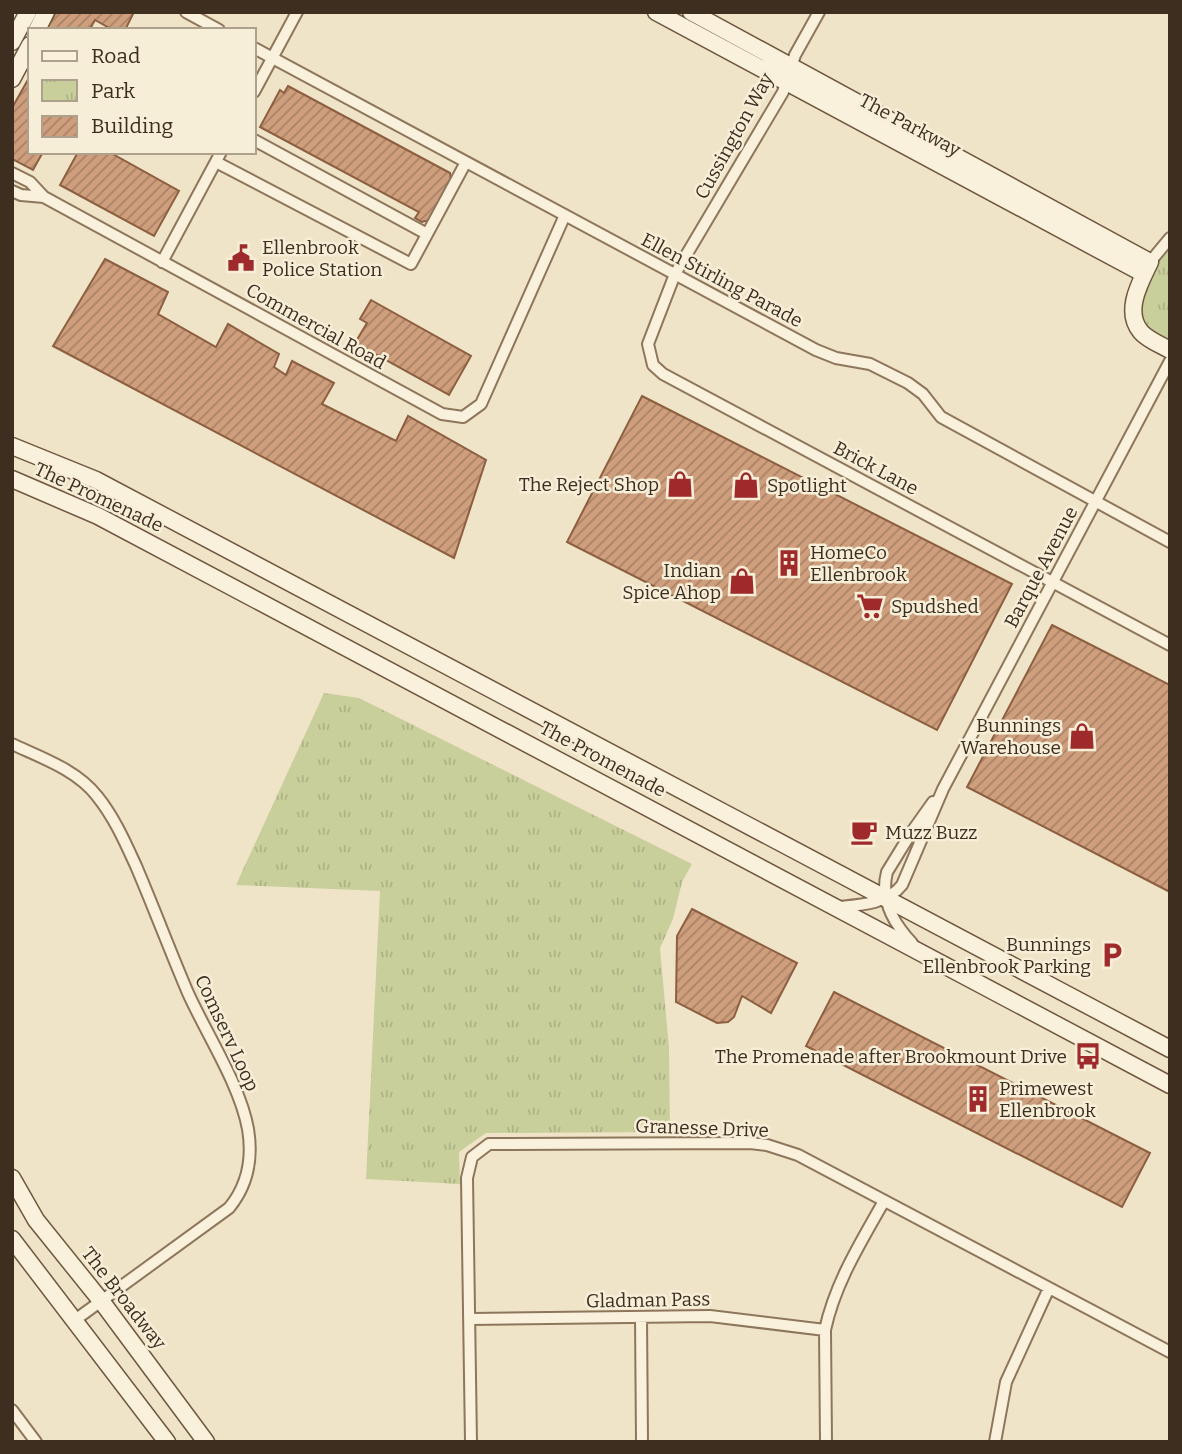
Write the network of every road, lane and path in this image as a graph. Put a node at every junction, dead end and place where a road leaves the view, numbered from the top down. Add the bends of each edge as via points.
1 (28, 12) edge
2 (46, 12) edge
3 (186, 12) edge
4 (297, 12) edge
5 (656, 12) edge
6 (691, 12) edge
7 (819, 12) edge
8 (38, 28) edge
9 (215, 28) edge
10 (12, 42) edge
11 (28, 49) edge
12 (256, 49) edge
13 (272, 58) junction
14 (789, 75) junction
15 (12, 79) edge
16 (256, 89) edge
17 (256, 142) edge
18 (219, 157) edge
19 (466, 162) junction
20 (12, 173) edge
21 (12, 191) edge
22 (44, 197) junction
23 (565, 215) junction
24 (427, 234) junction
25 (1170, 237) edge
26 (162, 262) junction
27 (1147, 268) junction
28 (674, 274) junction
29 (1170, 350) edge
30 (1170, 361) edge
31 (12, 446) edge
32 (12, 479) edge
33 (1095, 502) junction
34 (1168, 538) edge
35 (1052, 583) junction
36 (1170, 645) edge
37 (12, 744) edge
38 (943, 789) junction
39 (887, 897) junction
40 (837, 908) junction
41 (919, 951) junction
42 (1170, 1049) edge
43 (1170, 1085) edge
44 (12, 1178) edge
45 (884, 1201) junction
46 (12, 1238) edge
47 (1049, 1288) junction
48 (102, 1302) junction
49 (641, 1317) junction
50 (470, 1319) junction
51 (75, 1320) junction
52 (825, 1330) junction
53 (1170, 1352) edge
54 (12, 1410) edge
55 (36, 1442) edge
56 (167, 1442) edge
57 (206, 1442) edge
58 (471, 1442) edge
59 (642, 1442) edge
60 (826, 1442) edge
61 (995, 1442) edge

1 - 10 main road
2 - 8 main road
3 - 9 street
4 - 13 street
5 - 14 main road, The Parkway
6 - 14 main road, The Parkway
7 - 14 street, Cussington Way
11 - 15 main road
12 - 13 street, Ellen Stirling Parade
13 - 16 street
13 - 19 street, Ellen Stirling Parade
14 - 27 main road, The Parkway
14 - 28 street, Cussington Way
17 - 24 street
18 - 24 street via 411,264
18 - 26 street
19 - 23 street, Ellen Stirling Parade
19 - 24 street
20 - 22 street, Commercial Road via 30,182
21 - 22 street, Commercial Road
22 - 26 street, Commercial Road
23 - 26 street, Commercial Road via 481,404 463,417 442,414
23 - 28 street, Ellen Stirling Parade
25 - 27 street
27 - 29 main road via 1133,308 1135,321 1141,332
28 - 33 street, Ellen Stirling Parade via 816,350 870,364 908,383 942,417
28 - 35 street, Brick Lane via 649,338 656,369
30 - 33 street, Barque Avenue
31 - 39 main road, The Promenade via 96,480
32 - 40 main road, The Promenade via 97,516
33 - 34 street, Ellen Stirling Parade
33 - 35 street, Barque Avenue
35 - 36 street, Brick Lane
35 - 38 street, Barque Avenue
37 - 48 street, Comserv Loop via 85,783 108,810 239,1098 248,1129 248,1178 229,1208
38 - 39 street, Barque Avenue via 907,876
38 - 39 street, Barque Avenue via 887,872
39 - 40 street
39 - 41 street via 892,917
39 - 42 main road, The Promenade
40 - 41 main road, The Promenade
41 - 43 main road, The Promenade
44 - 48 main road, The Broadway via 36,1220
45 - 47 street, Granesse Drive
45 - 50 street, Granesse Drive via 798,1155 767,1144 489,1144 472,1157 467,1178
45 - 52 street via 841,1280
46 - 51 main road
47 - 53 street, Granesse Drive
47 - 61 street via 1006,1382
48 - 51 street, Comserv Loop
48 - 57 main road, The Broadway
49 - 50 street, Gladman Pass
49 - 52 street, Gladman Pass via 729,1317
49 - 59 street
50 - 58 street, Granesse Drive
51 - 56 main road
52 - 60 street
54 - 55 street

